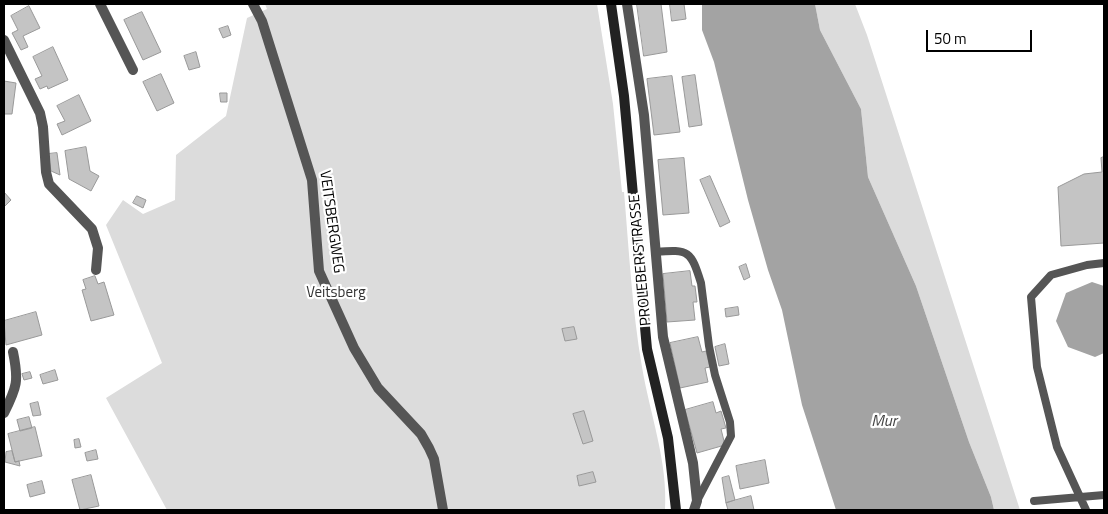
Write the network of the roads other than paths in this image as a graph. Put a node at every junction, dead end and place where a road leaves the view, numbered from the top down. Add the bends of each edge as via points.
1 (100, 4) edge
2 (253, 4) edge
3 (610, 4) edge
4 (627, 4) edge
5 (4, 40) edge
6 (133, 70) dead end
7 (656, 252) junction
8 (1104, 263) edge
9 (96, 270) dead end
10 (13, 352) dead end
11 (4, 413) edge
12 (1104, 495) edge
13 (1079, 497) junction
14 (1034, 501) dead end
15 (696, 506) edge
16 (443, 510) edge
17 (676, 510) edge
18 (1086, 510) edge

1 - 6 street
2 - 16 street, VEITSBERGWEG via 262,22 312,180 319,271 354,348 378,388 421,434 429,448
3 - 17 main road, PROLEBER STRASSE via 624,96 647,349 668,438
4 - 7 street, PROLEBER STRASSE via 644,115
5 - 9 street via 40,113 49,184 92,229 98,248
7 - 15 street, PROLEBER STRASSE via 663,337 687,435
7 - 15 lane via 679,250 687,253 696,269 715,375 730,422 731,436 727,447
8 - 13 lane via 1052,275 1031,297 1037,368 1057,447
10 - 11 street via 17,370 16,389
12 - 13 lane
13 - 14 lane
13 - 18 lane

